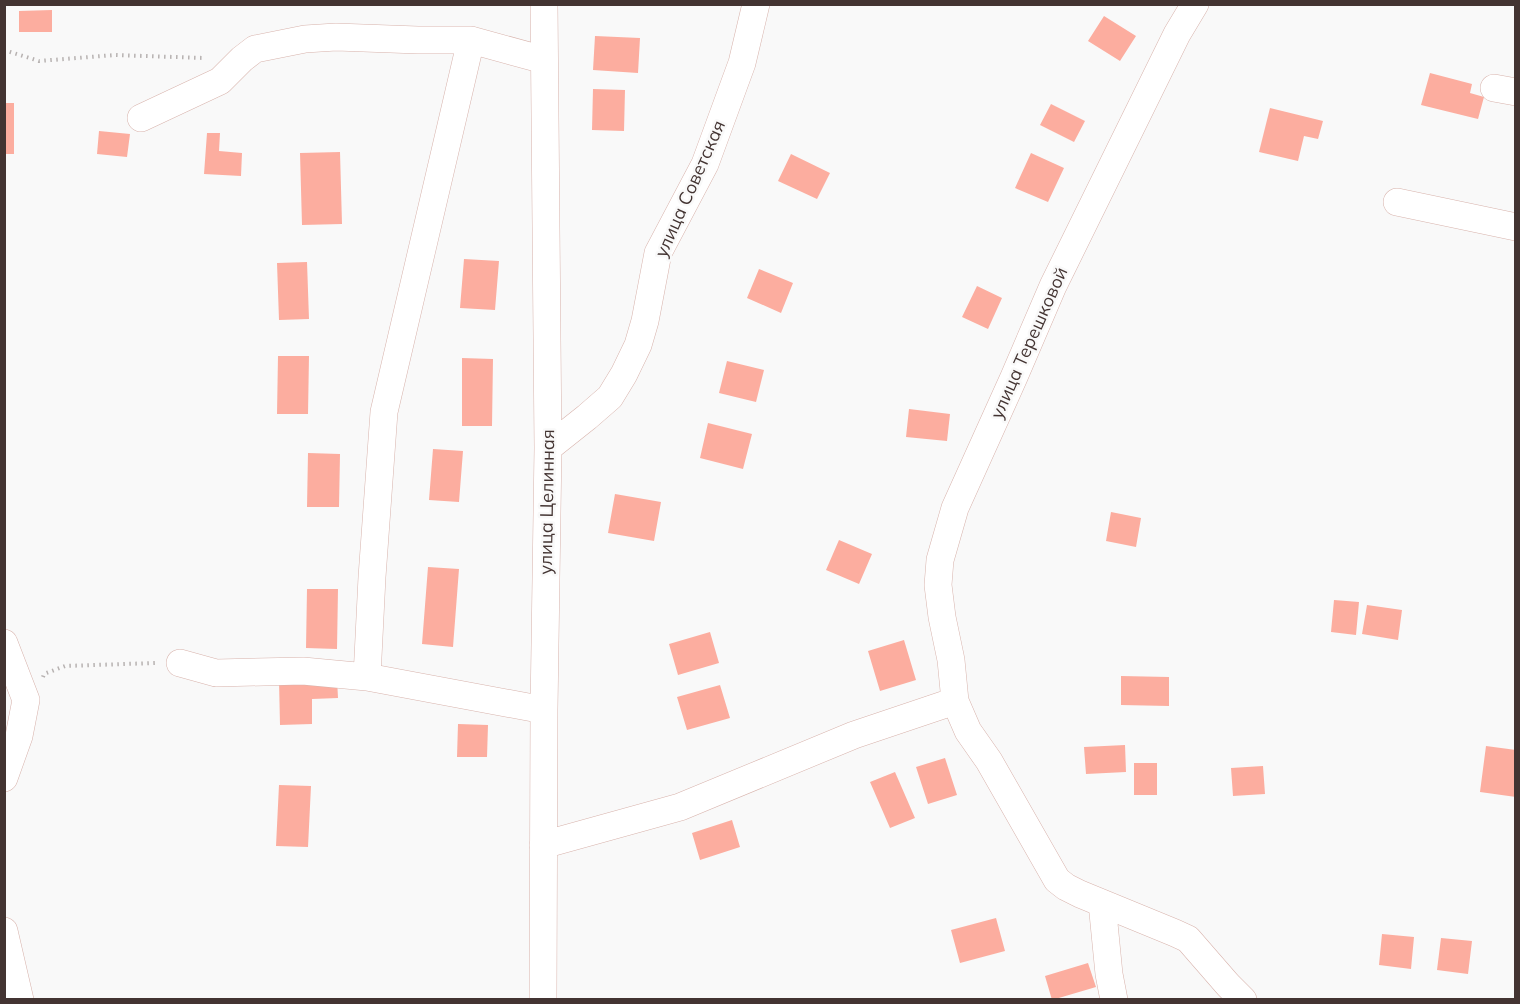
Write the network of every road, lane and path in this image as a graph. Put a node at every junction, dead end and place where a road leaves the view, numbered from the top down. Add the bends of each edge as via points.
1 (544, 4) edge
2 (756, 4) edge
3 (1195, 4) edge
4 (471, 40) junction
5 (4, 50) edge
6 (242, 59) junction
7 (544, 60) junction
8 (141, 118) dead end
9 (1397, 201) dead end
10 (1515, 227) edge
11 (548, 448) junction
12 (4, 643) edge
13 (180, 663) joint
14 (367, 677) junction
15 (26, 700) junction
16 (955, 701) junction
17 (544, 710) junction
18 (4, 778) edge
19 (543, 845) junction
20 (1102, 903) junction
21 (4, 931) edge
22 (20, 999) edge
23 (543, 999) edge
24 (1114, 999) edge
25 (1243, 999) edge

1 - 7 street, улица Целинная
2 - 11 street, улица Советская via 742,63 705,164 658,253 638,345 610,397
3 - 16 street, улица Терешковой via 1053,286 955,508 940,560 938,585
4 - 6 street via 305,39 255,49
4 - 7 street
4 - 14 street via 384,412
5 - 6 path via 39,61 115,55
6 - 8 street via 220,81
7 - 11 street, улица Целинная
9 - 10 street
11 - 17 street, улица Целинная
12 - 15 street
13 - 14 street via 216,673 303,671
13 - 15 path via 65,666 44,674
14 - 17 street
15 - 18 street via 19,736
16 - 19 street via 854,735 680,807
16 - 20 street, улица Терешковой via 968,731 1057,880
17 - 19 street, улица Целинная
19 - 23 street, улица Целинная
20 - 24 street
20 - 25 street, улица Терешковой via 1188,939
21 - 22 street

